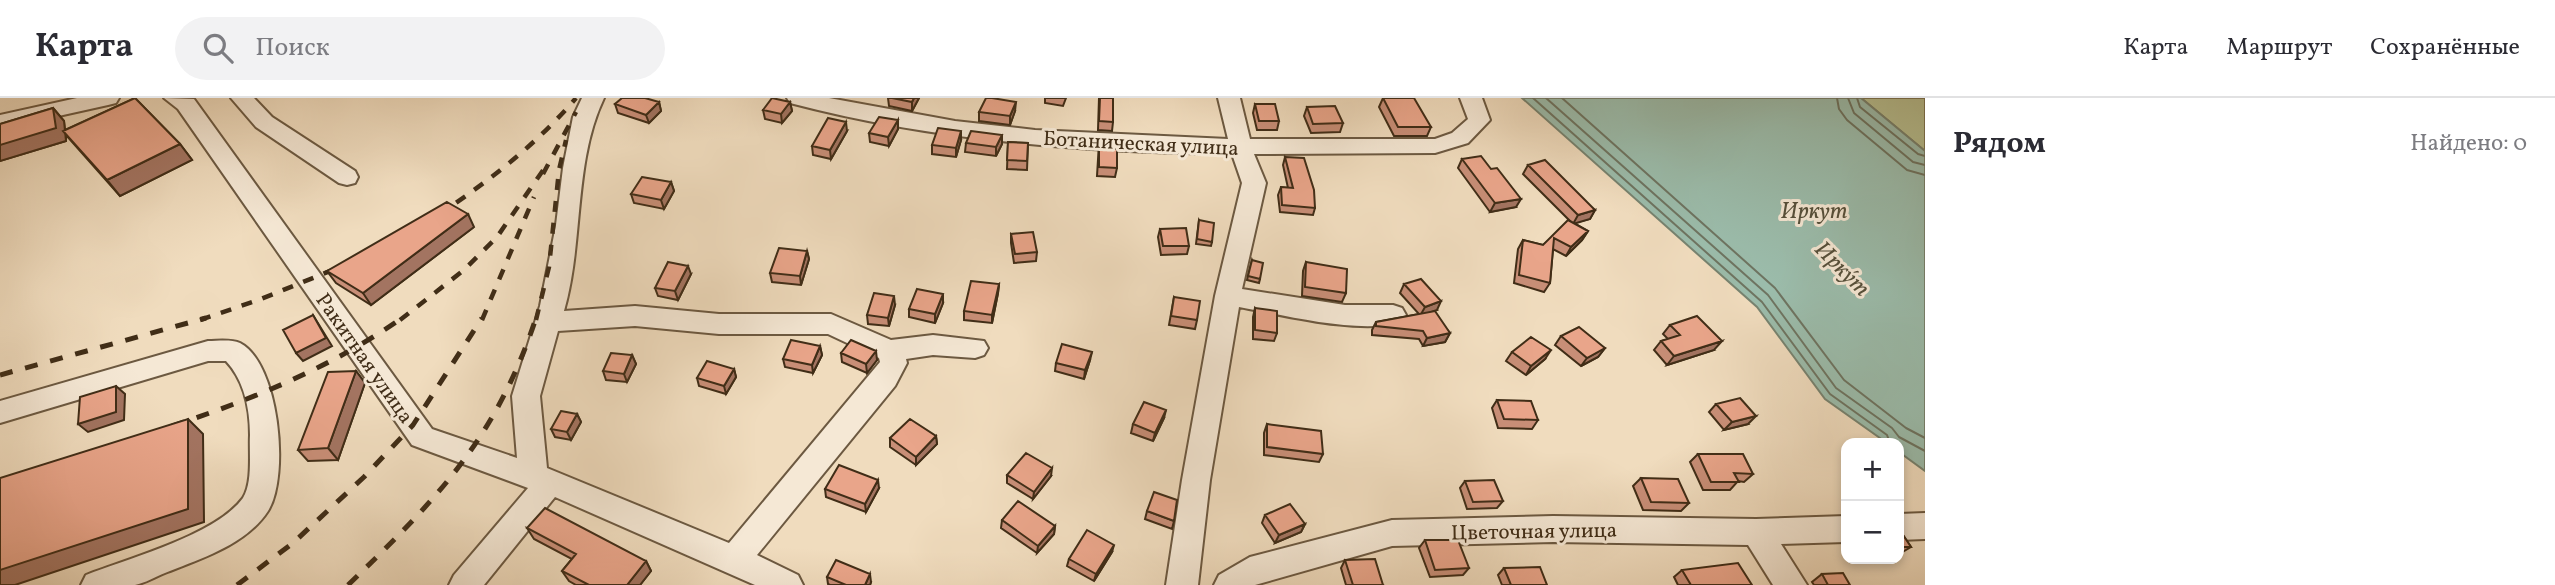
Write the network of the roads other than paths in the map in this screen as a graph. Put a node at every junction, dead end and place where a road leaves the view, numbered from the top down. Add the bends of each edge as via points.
1 (108, 98) edge
2 (175, 98) edge
3 (242, 98) edge
4 (593, 98) edge
5 (799, 98) edge
6 (1228, 98) edge
7 (1471, 98) edge
8 (1479, 120) joint
9 (0, 122) edge
10 (1241, 149) junction
11 (347, 177) dead end
12 (1228, 296) junction
13 (1392, 315) dead end
14 (547, 322) junction
15 (975, 348) dead end
16 (889, 351) junction
17 (0, 412) edge
18 (541, 479) junction
19 (1925, 526) edge
20 (1904, 527) edge
21 (1841, 529) edge
22 (1756, 532) junction
23 (735, 559) junction
24 (97, 585) edge
25 (465, 585) edge
26 (787, 585) edge
27 (1182, 585) edge
28 (1230, 585) edge
29 (1791, 585) edge

1 - 9 street
2 - 18 street, Ракитная улица via 186,104 422,437
3 - 11 street via 264,122
4 - 14 street via 584,117 568,226
5 - 10 street, Ботаническая улица via 917,123 1016,136
6 - 10 street
7 - 8 street
8 - 10 street, Ботаническая улица via 1459,140 1435,146
10 - 12 street via 1254,183
12 - 13 street via 1345,314
12 - 27 street
14 - 16 street via 635,316 719,324 831,324
14 - 18 street via 526,396
15 - 16 street via 933,345
16 - 23 street via 894,363 885,379
17 - 24 street via 208,351 232,351 250,369 264,419 263,478 257,503 236,524 204,544
18 - 23 street, Ракитная улица
18 - 25 street
19 - 20 street
21 - 22 street, Цветочная улица
22 - 28 street, Цветочная улица via 1553,529 1392,533 1250,571
22 - 29 street
23 - 26 street, Ракитная улица

